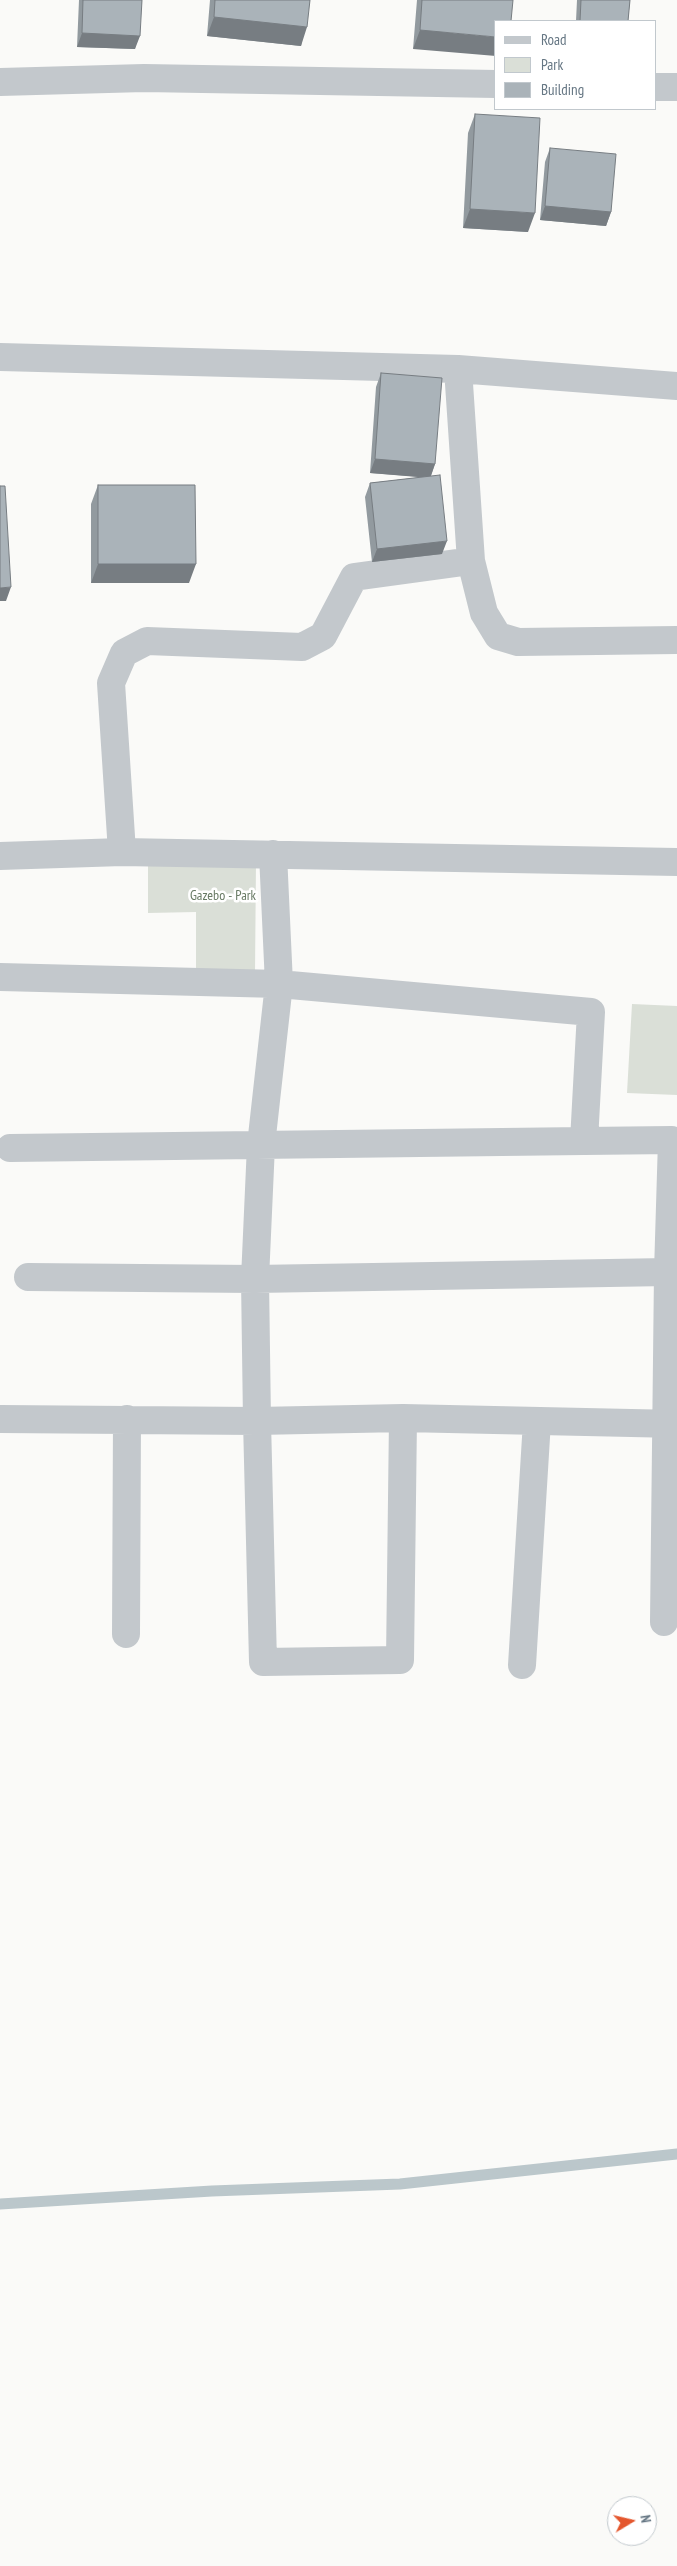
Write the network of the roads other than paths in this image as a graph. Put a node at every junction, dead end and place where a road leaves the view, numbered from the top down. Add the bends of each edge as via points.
1 (0, 82) edge
2 (494, 84) edge
3 (657, 87) edge
4 (677, 88) edge
5 (0, 357) edge
6 (458, 369) junction
7 (677, 386) edge
8 (471, 561) junction
9 (677, 640) edge
10 (122, 852) junction
11 (273, 854) junction
12 (0, 856) edge
13 (677, 862) edge
14 (0, 977) edge
15 (279, 984) junction
16 (675, 1140) edge
17 (584, 1142) junction
18 (261, 1145) junction
19 (10, 1148) dead end
20 (668, 1272) junction
21 (28, 1277) dead end
22 (255, 1278) junction
23 (403, 1418) junction
24 (0, 1419) edge
25 (127, 1419) junction
26 (258, 1421) junction
27 (537, 1421) junction
28 (672, 1424) edge
29 (664, 1622) dead end
30 (126, 1634) dead end
31 (522, 1665) dead end

1 - 2 street via 144,78
3 - 4 street
5 - 6 street
6 - 7 street
6 - 8 street
8 - 9 street via 484,613 498,636 518,642
8 - 10 street via 354,577 323,636 302,647 147,641 124,652 112,683
10 - 11 street
10 - 12 street
11 - 13 street
11 - 15 street
14 - 15 street
15 - 17 street via 591,1012
15 - 18 street
16 - 17 street
16 - 20 street
17 - 18 street
18 - 19 street
18 - 22 street
20 - 22 street
20 - 28 street
21 - 22 street
22 - 26 street
23 - 26 street
23 - 26 street via 400,1660 263,1662
23 - 27 street
24 - 25 street
25 - 26 street
25 - 30 street
27 - 28 street
27 - 31 street
28 - 29 street

